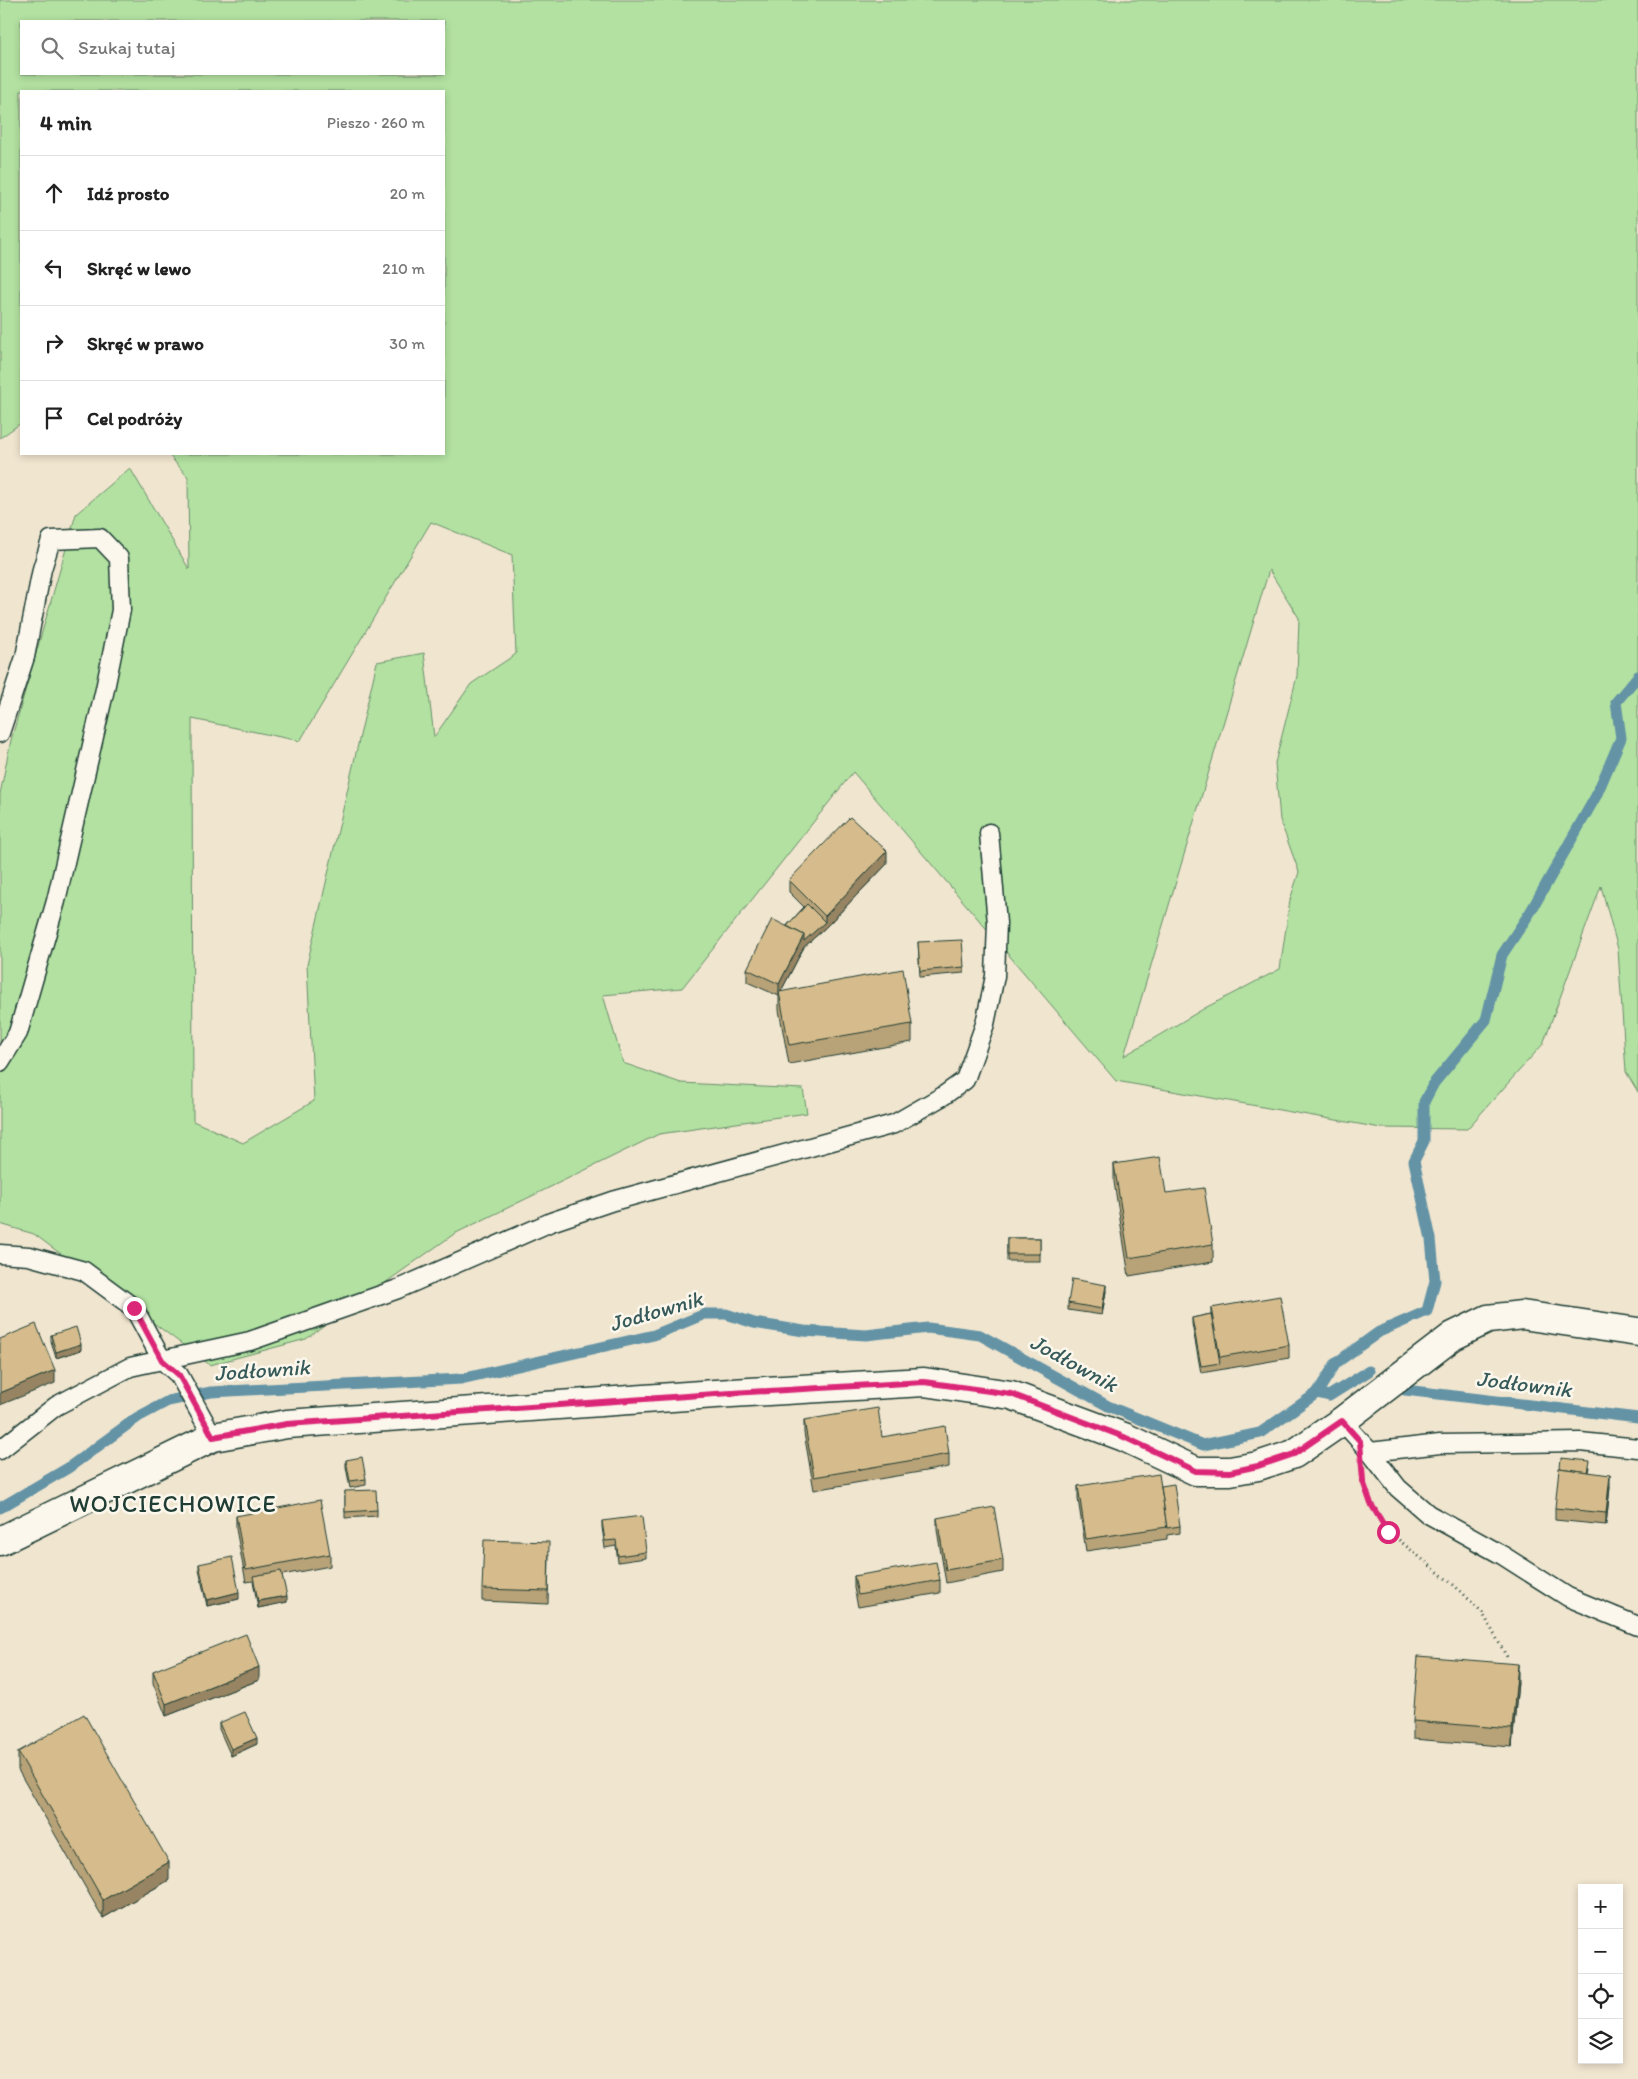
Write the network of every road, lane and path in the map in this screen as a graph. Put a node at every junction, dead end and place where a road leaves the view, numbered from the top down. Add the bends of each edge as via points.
1 (0, 733) edge
2 (989, 833) dead end
3 (0, 1062) edge
4 (0, 1254) edge
5 (1638, 1332) edge
6 (162, 1360) junction
7 (1342, 1421) junction
8 (213, 1437) junction
9 (1638, 1448) edge
10 (0, 1450) edge
11 (1370, 1452) junction
12 (1369, 1496) dead end
13 (0, 1541) edge
14 (1638, 1626) edge
15 (1508, 1659) dead end

1 - 3 lane via 25,657 51,540 100,538 119,558 121,610 56,901 18,1033
2 - 6 lane via 997,923 995,976 985,1024 965,1080 942,1096 894,1124 613,1201 551,1222 398,1289 250,1341
4 - 6 lane via 29,1256 84,1271 134,1308
5 - 7 street via 1522,1315 1488,1319 1453,1336
6 - 8 lane via 179,1375
6 - 10 lane via 130,1367 56,1406
7 - 8 street via 1294,1454 1230,1472 1196,1471 1124,1437 1011,1394 924,1382 287,1424
7 - 11 lane
8 - 13 street
9 - 11 lane via 1580,1442 1440,1444
11 - 14 lane via 1398,1488 1428,1514 1568,1597
12 - 15 path via 1388,1532 1482,1612

